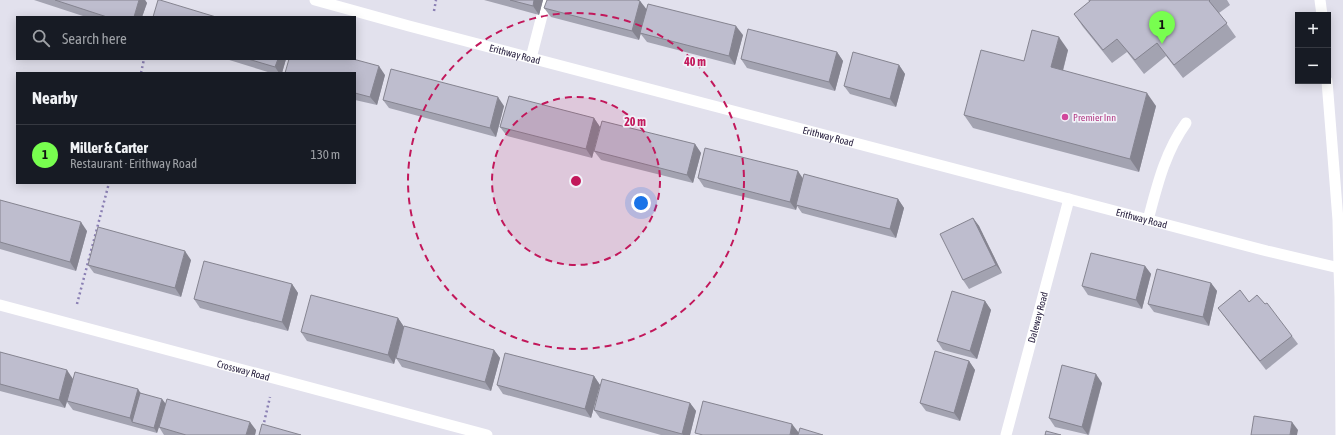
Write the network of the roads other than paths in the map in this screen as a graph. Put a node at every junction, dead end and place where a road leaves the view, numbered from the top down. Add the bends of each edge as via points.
1 (315, 0) edge
2 (546, 0) edge
3 (1320, 0) edge
4 (1322, 12) edge
5 (530, 58) junction
6 (1327, 84) edge
7 (1186, 123) dead end
8 (1069, 199) junction
9 (1148, 220) junction
10 (1341, 268) edge
11 (0, 305) edge
12 (487, 435) edge
13 (1006, 435) edge
14 (1342, 435) edge

1 - 5 street, Erithway Road
2 - 5 street
3 - 4 street
5 - 8 street, Erithway Road
6 - 10 street
7 - 9 street via 1177,135 1164,164
8 - 9 street, Erithway Road
8 - 13 street, Daleway Road
9 - 10 street, Erithway Road via 1267,252
10 - 14 street
11 - 12 street, Crossway Road

